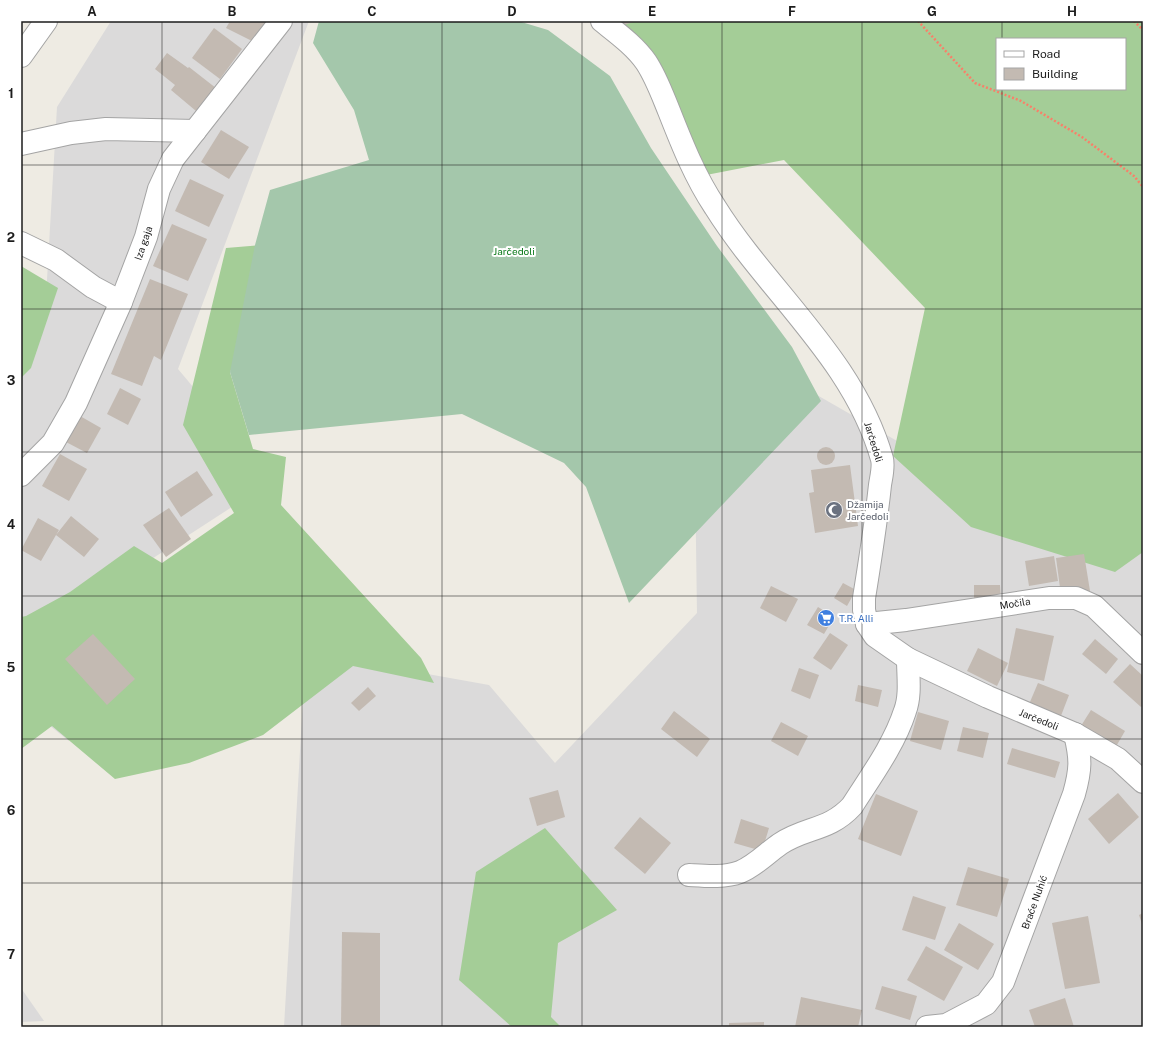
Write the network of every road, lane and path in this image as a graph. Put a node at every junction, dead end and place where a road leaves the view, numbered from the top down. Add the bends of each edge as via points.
1 (46, 21) edge
2 (281, 21) edge
3 (602, 21) edge
4 (918, 21) edge
5 (1134, 21) edge
6 (1143, 30) edge
7 (21, 56) edge
8 (195, 131) junction
9 (21, 144) edge
10 (1143, 187) edge
11 (21, 243) edge
12 (120, 302) junction
13 (21, 475) edge
14 (867, 624) junction
15 (1143, 653) edge
16 (908, 659) junction
17 (1075, 734) junction
18 (1143, 782) edge
19 (689, 875) dead end
20 (927, 1027) edge

1 - 7 street
2 - 8 street, Iza gaja
3 - 14 street, Jarčedoli via 645,61 690,163 713,205 739,244 809,328 842,373 864,411 882,461 878,508 864,598
4 - 10 path via 975,83 1021,101 1082,137 1134,176
5 - 6 path
8 - 9 street via 106,128
8 - 12 street, Iza gaja via 173,159 158,189 146,237
11 - 12 street via 56,260 93,287
12 - 13 street, Iza gaja via 76,403 53,443
14 - 15 street, Močila via 1049,598 1076,598 1094,606
14 - 16 street, Jarčedoli via 875,636
16 - 17 street, Jarčedoli
16 - 19 street via 906,710 893,739 844,815 825,826 786,840 740,872 714,876
17 - 18 street, Jarčedoli via 1118,759
17 - 20 street, Braće Nuhić via 1081,772 1003,982 986,1004 946,1025

